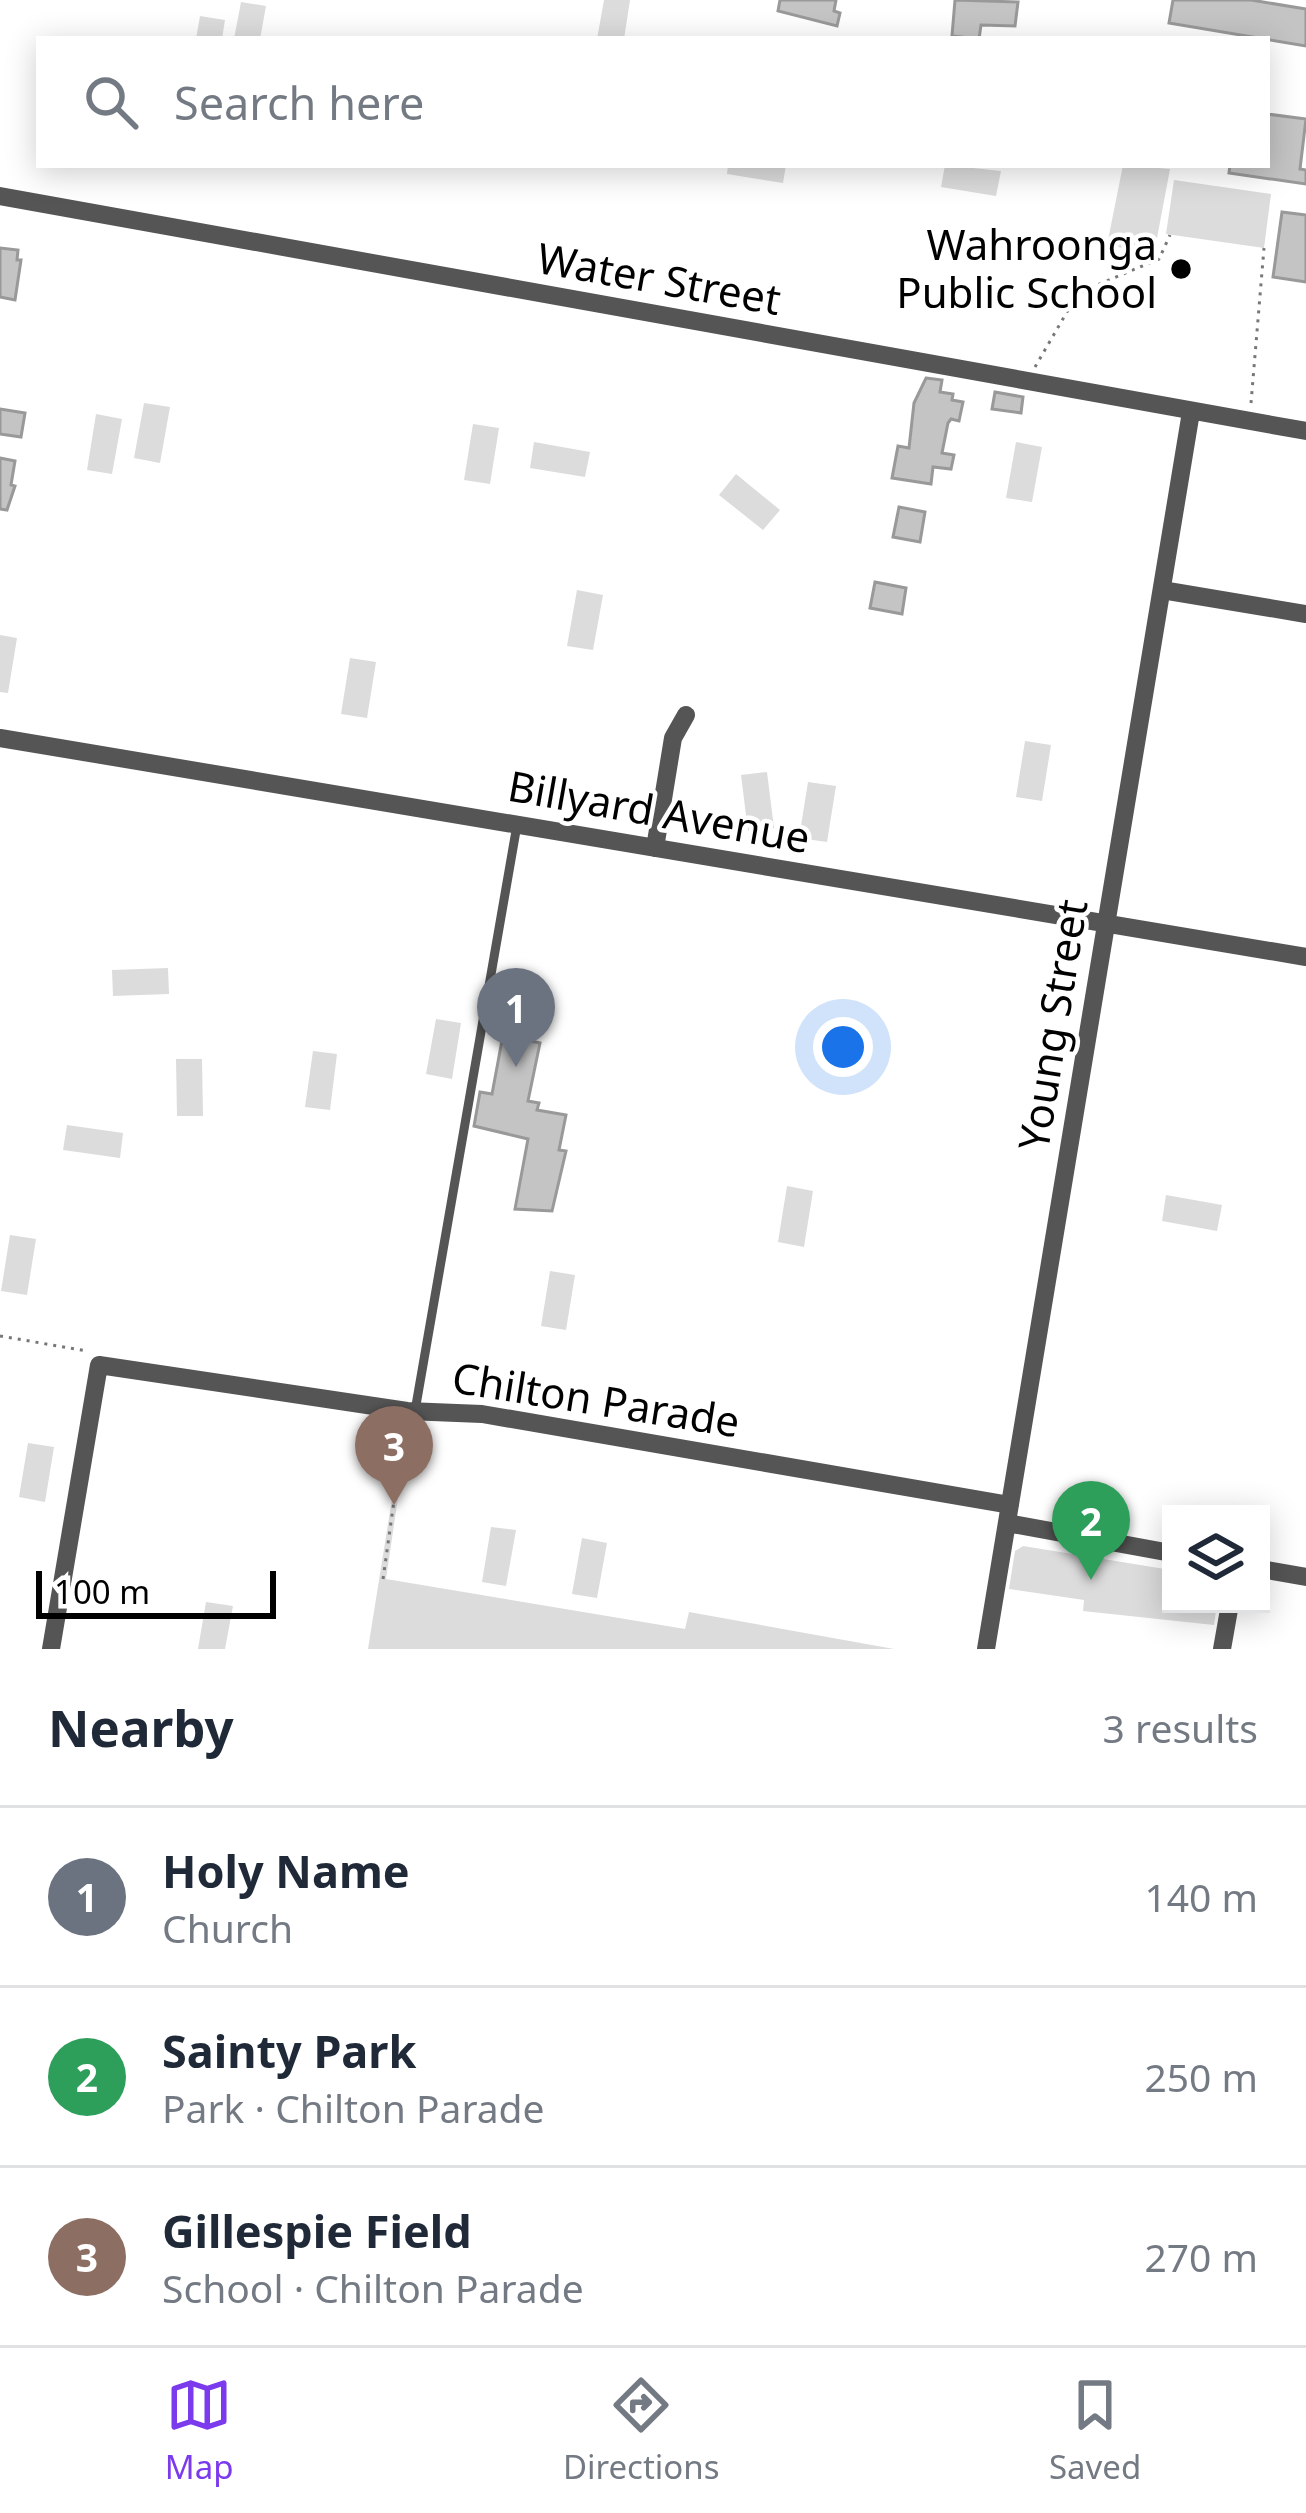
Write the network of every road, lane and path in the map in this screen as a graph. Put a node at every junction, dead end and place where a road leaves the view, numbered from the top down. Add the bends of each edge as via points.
1 (0, 196) edge
2 (1170, 235) dead end
3 (1264, 248) dead end
4 (1034, 369) dead end
5 (1192, 412) junction
6 (1249, 423) junction
7 (1306, 431) edge
8 (1162, 590) junction
9 (1306, 614) edge
10 (686, 715) dead end
11 (0, 738) edge
12 (518, 825) junction
13 (655, 848) junction
14 (1107, 924) junction
15 (1306, 957) edge
16 (0, 1336) edge
17 (99, 1364) junction
18 (411, 1411) junction
19 (1009, 1514) junction
20 (1162, 1551) edge
21 (1270, 1571) edge
22 (1306, 1577) edge
23 (383, 1579) dead end
24 (1228, 1613) edge
25 (51, 1649) edge
26 (986, 1649) edge
27 (1222, 1649) edge

1 - 5 street, Water Street
2 - 4 path via 1159,259 1078,293
3 - 6 path
5 - 6 street, Water Street
5 - 8 street, Young Street
6 - 7 street, Water Street
8 - 9 street
8 - 14 street, Young Street
10 - 13 street via 673,738
11 - 12 street, Billyard Avenue
12 - 13 street, Billyard Avenue
12 - 18 lane
13 - 14 street, Billyard Avenue
14 - 15 street, Billyard Avenue
14 - 19 street, Young Street
16 - 17 path via 88,1352
17 - 18 street, Chilton Parade
17 - 25 street
18 - 19 street, Chilton Parade via 482,1414
18 - 23 path
19 - 20 street, Chilton Parade
19 - 26 street, Young Street
21 - 22 street
24 - 27 street

